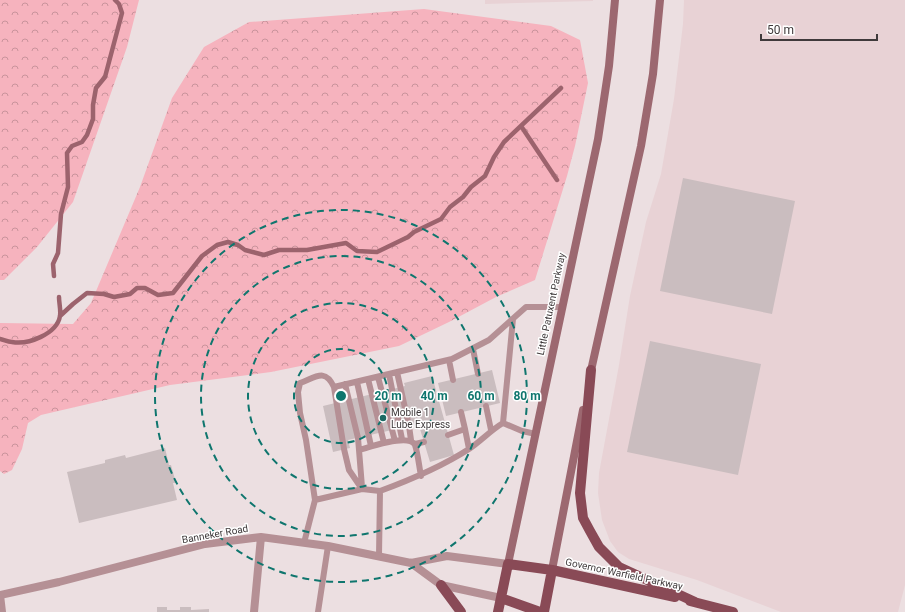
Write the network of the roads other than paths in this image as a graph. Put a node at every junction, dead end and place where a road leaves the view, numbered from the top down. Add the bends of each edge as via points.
1 (615, 0) edge
2 (660, 0) edge
3 (563, 307) junction
4 (513, 319) junction
5 (472, 349) junction
6 (449, 360) junction
7 (591, 370) junction
8 (397, 372) junction
9 (388, 374) junction
10 (478, 374) dead end
11 (378, 377) junction
12 (368, 379) junction
13 (453, 380) dead end
14 (357, 382) junction
15 (345, 384) junction
16 (334, 387) junction
17 (486, 406) dead end
18 (461, 412) dead end
19 (503, 423) junction
20 (465, 429) junction
21 (491, 430) junction
22 (536, 434) junction
23 (448, 435) dead end
24 (402, 439) junction
25 (395, 441) junction
26 (413, 442) junction
27 (424, 442) dead end
28 (384, 443) junction
29 (371, 446) junction
30 (469, 449) junction
31 (359, 450) junction
32 (420, 476) junction
33 (362, 489) junction
34 (380, 491) junction
35 (315, 500) junction
36 (261, 537) junction
37 (304, 543) junction
38 (328, 546) junction
39 (379, 556) junction
40 (411, 563) junction
41 (508, 564) junction
42 (552, 570) junction
43 (440, 585) junction
44 (0, 595) edge
45 (501, 598) junction
46 (695, 602) junction
47 (2, 612) edge
48 (254, 612) edge
49 (318, 612) edge
50 (461, 612) edge
51 (498, 612) edge
52 (540, 612) edge
53 (544, 612) edge
54 (733, 612) edge

1 - 3 main road, Little Patuxent Parkway via 609,66 598,139
2 - 7 main road via 653,74 640,146
3 - 4 lane via 526,307
3 - 22 main road, Little Patuxent Parkway
4 - 5 lane via 489,340
4 - 19 lane
5 - 6 lane
5 - 10 lane
6 - 8 lane
6 - 13 lane
7 - 42 main road
7 - 46 main road via 580,493 583,518 599,547 620,567
8 - 9 lane
8 - 26 lane
9 - 11 lane
9 - 24 lane
11 - 12 lane
11 - 25 lane
12 - 14 lane
12 - 28 lane
14 - 15 lane
14 - 29 lane
15 - 16 lane
15 - 31 lane
16 - 33 lane via 349,470
16 - 35 lane via 327,376 322,375 300,383 298,392
17 - 21 lane
18 - 20 lane
19 - 21 lane
19 - 22 lane
20 - 23 lane
20 - 30 lane
21 - 30 lane
22 - 41 main road, Little Patuxent Parkway
24 - 25 lane
24 - 26 lane
25 - 28 lane
26 - 27 lane
26 - 32 lane
28 - 29 lane
29 - 31 lane
30 - 32 lane
31 - 33 lane
32 - 34 lane
33 - 34 lane
33 - 35 lane
34 - 39 lane
35 - 37 lane
36 - 37 street, Banneker Road
36 - 44 street, Banneker Road via 205,544
36 - 48 street
37 - 38 street, Banneker Road
38 - 39 street, Banneker Road
38 - 49 lane
39 - 40 street, Banneker Road
40 - 41 street, Banneker Road via 447,556
40 - 43 street
41 - 42 main road, Governor Warfield Parkway
41 - 45 main road, Little Patuxent Parkway
42 - 46 main road, Governor Warfield Parkway
42 - 53 main road
43 - 45 street
43 - 50 main road
44 - 47 street
45 - 51 main road, Little Patuxent Parkway
45 - 52 main road
46 - 54 main road, Governor Warfield Parkway

